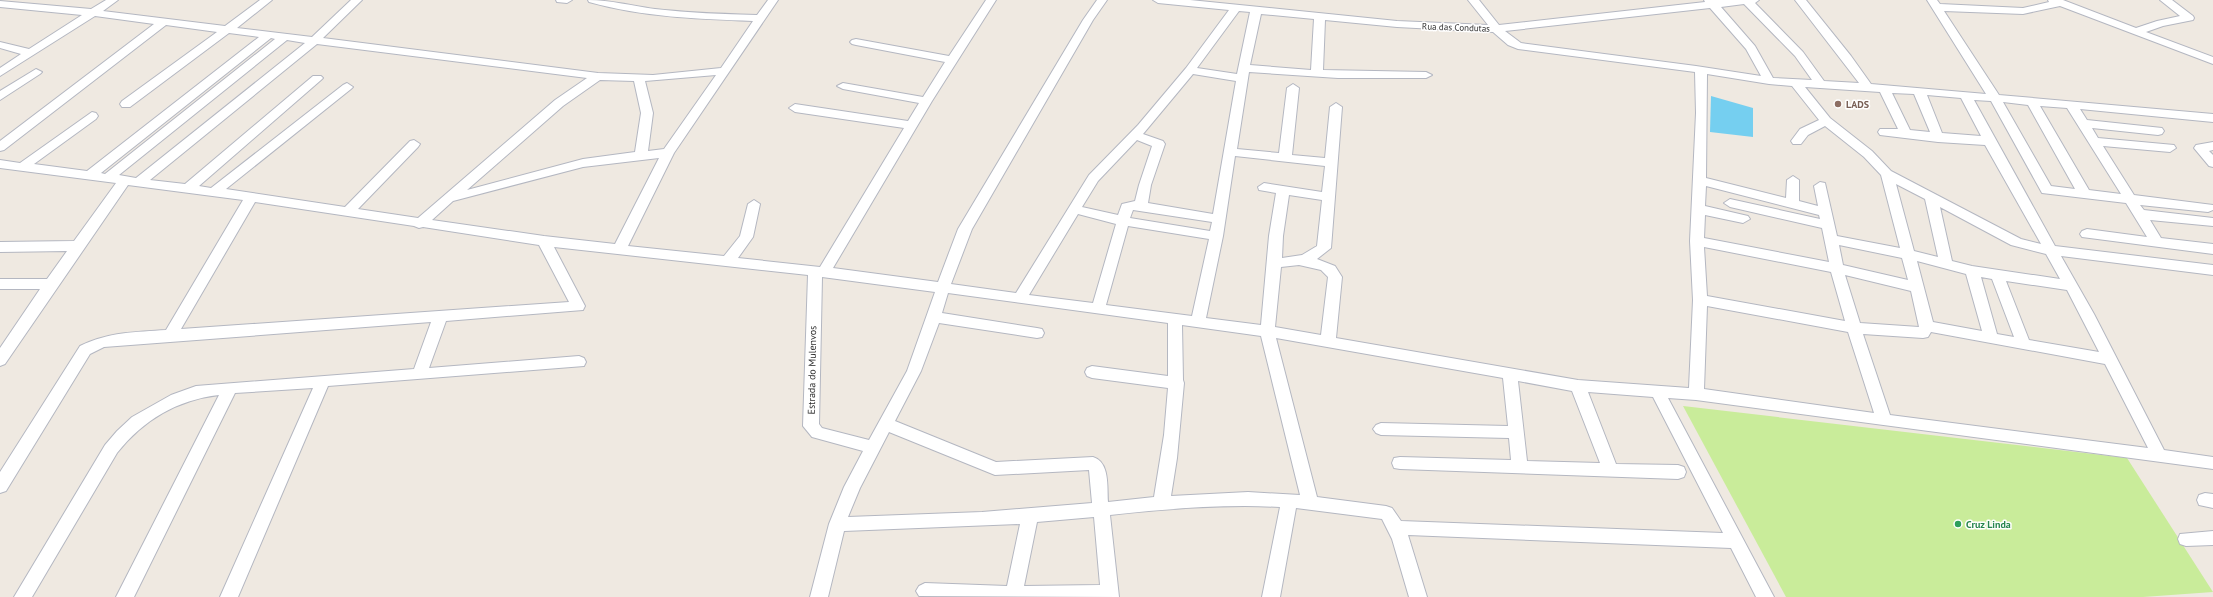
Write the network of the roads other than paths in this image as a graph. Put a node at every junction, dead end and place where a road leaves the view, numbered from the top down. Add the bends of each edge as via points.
1 (55, 0) edge
2 (113, 0) edge
3 (267, 0) edge
4 (356, 0) edge
5 (561, 0) edge
6 (567, 0) edge
7 (593, 0) edge
8 (773, 0) edge
9 (991, 0) edge
10 (1102, 0) edge
11 (1158, 0) edge
12 (1473, 0) edge
13 (1751, 0) edge
14 (1800, 0) edge
15 (2165, 0) edge
16 (1711, 2) edge
17 (2056, 2) edge
18 (0, 4) edge
19 (1934, 4) edge
20 (45, 7) junction
21 (1236, 8) junction
22 (1256, 10) junction
23 (89, 14) junction
24 (1320, 17) junction
25 (759, 18) junction
26 (162, 23) junction
27 (1497, 29) junction
28 (226, 30) junction
29 (2138, 31) junction
30 (268, 36) junction
31 (284, 37) junction
32 (314, 40) junction
33 (856, 42) dead end
34 (0, 45) edge
35 (30, 53) junction
36 (953, 60) junction
37 (2213, 61) edge
38 (1190, 70) junction
39 (1701, 70) junction
40 (723, 71) junction
41 (36, 72) dead end
42 (0, 73) edge
43 (1317, 73) junction
44 (1244, 74) junction
45 (1426, 75) dead end
46 (598, 76) junction
47 (317, 78) dead end
48 (639, 78) junction
49 (1769, 81) junction
50 (1796, 83) junction
51 (1820, 84) junction
52 (843, 86) dead end
53 (347, 87) dead end
54 (1867, 87) junction
55 (1293, 88) dead end
56 (1884, 88) junction
57 (1919, 91) junction
58 (0, 96) edge
59 (1966, 96) junction
60 (1995, 98) junction
61 (926, 101) junction
62 (2032, 102) junction
63 (126, 104) dead end
64 (2072, 106) junction
65 (1336, 107) dead end
66 (795, 108) dead end
67 (92, 116) dead end
68 (2213, 118) edge
69 (1826, 121) junction
70 (2082, 123) junction
71 (912, 125) junction
72 (2158, 131) dead end
73 (1884, 132) dead end
74 (1906, 134) junction
75 (1135, 136) junction
76 (1938, 138) junction
77 (1796, 141) dead end
78 (1989, 141) junction
79 (2093, 141) junction
80 (414, 144) dead end
81 (2213, 146) edge
82 (0, 147) edge
83 (2170, 148) dead end
84 (1231, 152) junction
85 (668, 153) junction
86 (641, 155) junction
87 (1285, 159) junction
88 (1330, 163) junction
89 (2213, 163) edge
90 (0, 164) edge
91 (22, 167) junction
92 (1887, 174) junction
93 (88, 176) junction
94 (106, 179) junction
95 (1699, 180) junction
96 (1793, 180) dead end
97 (131, 182) junction
98 (1820, 186) dead end
99 (1264, 187) dead end
100 (187, 189) junction
101 (1283, 189) junction
102 (214, 192) junction
103 (2085, 195) junction
104 (251, 197) junction
105 (1328, 197) junction
106 (448, 198) junction
107 (1931, 198) junction
108 (2130, 200) junction
109 (1730, 203) dead end
110 (754, 204) dead end
111 (1792, 204) junction
112 (1141, 206) junction
113 (2208, 208) dead end
114 (1073, 209) junction
115 (1699, 209) junction
116 (347, 212) junction
117 (2139, 214) junction
118 (1743, 218) dead end
119 (1218, 219) junction
120 (1123, 220) junction
121 (2213, 222) edge
122 (420, 224) junction
123 (1827, 225) junction
124 (2087, 234) dead end
125 (1216, 236) junction
126 (544, 241) junction
127 (1698, 241) junction
128 (2157, 242) junction
129 (78, 246) junction
130 (0, 247) edge
131 (2213, 248) edge
132 (619, 250) junction
133 (2051, 250) junction
134 (1907, 254) junction
135 (1301, 261) junction
136 (727, 262) junction
137 (1275, 263) junction
138 (1946, 264) junction
139 (1837, 268) junction
140 (2213, 270) edge
141 (1972, 271) junction
142 (819, 272) junction
143 (1997, 274) junction
144 (0, 284) edge
145 (51, 284) junction
146 (2072, 286) junction
147 (1915, 287) junction
148 (943, 288) junction
149 (1020, 299) junction
150 (1700, 300) junction
151 (1098, 309) junction
152 (441, 315) junction
153 (933, 317) junction
154 (1175, 320) junction
155 (1198, 322) junction
156 (1927, 326) junction
157 (1854, 328) junction
158 (1267, 331) junction
159 (1037, 333) dead end
160 (170, 336) junction
161 (1991, 337) junction
162 (1328, 341) junction
163 (2024, 344) junction
164 (1, 358) edge
165 (2111, 360) junction
166 (579, 362) dead end
167 (1092, 372) dead end
168 (418, 374) junction
169 (1510, 375) junction
170 (323, 381) junction
171 (1177, 383) junction
172 (1578, 386) junction
173 (230, 388) junction
174 (1656, 391) junction
175 (1696, 394) junction
176 (1884, 420) junction
177 (885, 424) junction
178 (1381, 429) dead end
179 (1517, 432) junction
180 (873, 447) junction
181 (2159, 455) junction
182 (2213, 462) edge
183 (1400, 463) dead end
184 (1520, 468) junction
185 (1611, 470) junction
186 (1678, 472) dead end
187 (0, 486) edge
188 (1289, 500) junction
189 (1310, 503) junction
190 (1161, 504) junction
191 (1100, 509) junction
192 (1030, 516) junction
193 (837, 524) junction
194 (1397, 528) junction
195 (2213, 538) edge
196 (2186, 539) dead end
197 (1734, 541) junction
198 (925, 591) dead end
199 (1110, 595) edge
200 (1013, 596) edge
201 (23, 597) edge
202 (125, 597) edge
203 (229, 597) edge
204 (819, 597) edge
205 (1271, 597) edge
206 (1418, 597) edge
207 (1765, 597) edge

1 - 20 street
2 - 23 street
3 - 28 street
4 - 32 street
5 - 6 street
7 - 25 street via 683,15
8 - 25 street
9 - 36 street
10 - 148 street via 974,210 952,257
11 - 21 street, Rua das Condutas
12 - 27 street
13 - 16 street, Rua das Condutas
13 - 51 street via 1799,54
14 - 54 street
15 - 29 street via 2189,18 2161,23
16 - 27 street, Rua das Condutas
16 - 49 street via 1751,48
17 - 19 street via 2023,11
17 - 29 street
18 - 20 street
19 - 60 street
20 - 23 street
21 - 22 street, Rua das Condutas
21 - 38 street
22 - 24 street, Rua das Condutas
22 - 44 street via 1248,41
23 - 26 street
23 - 35 street
24 - 27 street, Rua das Condutas
24 - 43 street
25 - 40 street
26 - 28 street
26 - 82 street
27 - 39 street via 1518,46
28 - 30 street
28 - 63 street
29 - 37 street
30 - 31 street
30 - 93 street
31 - 32 street
31 - 94 street
32 - 46 street
32 - 97 street via 299,56 264,84
33 - 36 street
34 - 35 street
35 - 42 street
36 - 61 street
38 - 44 street
38 - 75 street
39 - 49 street
39 - 95 street
40 - 48 street
40 - 85 street
41 - 58 street
43 - 44 street
43 - 45 street via 1368,76
44 - 84 street
46 - 48 street
46 - 106 street via 559,103
47 - 100 street
48 - 86 street via 647,113
49 - 50 street
50 - 51 street
50 - 69 street
51 - 54 street
52 - 61 street
53 - 102 street
54 - 56 street
55 - 87 street
56 - 57 street
56 - 74 street
57 - 59 street
57 - 76 street
59 - 60 street
59 - 78 street
60 - 62 street
60 - 103 street via 2045,189 2050,192
61 - 71 street
62 - 64 street
62 - 103 street
64 - 68 street
64 - 70 street
65 - 88 street
66 - 71 street
67 - 91 street
69 - 77 street via 1804,132
69 - 92 street via 1859,146
70 - 72 street
70 - 79 street
71 - 142 street
73 - 74 street
74 - 76 street
75 - 112 street via 1160,144 1145,185
75 - 114 street via 1093,178
76 - 78 street
78 - 133 street
79 - 83 street
79 - 108 street
80 - 116 street
81 - 89 street via 2200,148
84 - 87 street
84 - 119 street
85 - 86 street
85 - 132 street
86 - 106 street via 569,166 487,190
87 - 88 street
88 - 105 street
90 - 91 street
91 - 93 street
92 - 107 street
92 - 134 street
93 - 94 street
94 - 97 street
95 - 111 street
95 - 115 street
96 - 111 street
97 - 100 street
97 - 129 street
98 - 123 street
99 - 101 street
100 - 102 street
101 - 105 street
101 - 137 street
102 - 104 street
103 - 108 street
104 - 116 street
104 - 160 street
105 - 135 street via 1324,248
106 - 122 street
107 - 133 street via 2016,242
107 - 138 street
108 - 113 street
108 - 117 street
109 - 123 street
110 - 136 street via 746,237
111 - 123 street
112 - 119 street
112 - 120 street via 1127,207
114 - 120 street
114 - 149 street
115 - 118 street
115 - 127 street
116 - 122 street
117 - 121 street
117 - 128 street
119 - 125 street
120 - 125 street
120 - 151 street
122 - 126 street
123 - 134 street
123 - 139 street
124 - 128 street
125 - 155 street
126 - 132 street
126 - 152 street via 578,306
127 - 139 street
127 - 150 street
128 - 131 street
129 - 130 street
129 - 145 street
132 - 136 street
133 - 140 street
133 - 146 street
134 - 138 street
134 - 147 street
135 - 137 street
135 - 162 street via 1333,270 1335,277
136 - 142 street
137 - 158 street
138 - 141 street
139 - 147 street
139 - 157 street
141 - 143 street
141 - 161 street
142 - 148 street
142 - 180 street, Estrada do Mulenvos via 811,426 817,433
143 - 146 street
143 - 163 street
144 - 145 street
145 - 164 street
146 - 165 street
147 - 156 street
148 - 149 street
148 - 153 street
149 - 151 street
150 - 157 street
150 - 175 street
151 - 154 street
152 - 160 street
152 - 168 street
153 - 159 street
153 - 177 street via 923,352
154 - 155 street
154 - 171 street
155 - 158 street
156 - 157 street via 1923,333
156 - 161 street
157 - 176 street
158 - 162 street
158 - 189 street
160 - 187 street via 101,342 85,350
161 - 163 street
162 - 169 street
163 - 165 street
165 - 181 street
166 - 168 street
167 - 171 street
168 - 170 street
169 - 172 street
169 - 179 street
170 - 173 street
170 - 203 street
171 - 190 street via 1169,469
172 - 174 street
172 - 185 street
173 - 201 street via 196,392 176,399 137,421 122,435 111,448
173 - 202 street
174 - 175 street
174 - 197 street
175 - 176 street
176 - 181 street
177 - 180 street
177 - 191 street via 995,469 1093,462 1097,468
178 - 179 street
179 - 184 street
180 - 193 street via 852,487
181 - 182 street
183 - 184 street
184 - 185 street
185 - 186 street
188 - 189 street
188 - 190 street via 1210,500
188 - 205 street
189 - 194 street via 1386,513 1391,516
190 - 191 street
191 - 192 street
191 - 199 street
192 - 193 street
192 - 200 street
193 - 204 street
194 - 197 street
194 - 206 street
195 - 196 street
197 - 207 street
198 - 200 street
199 - 200 street

